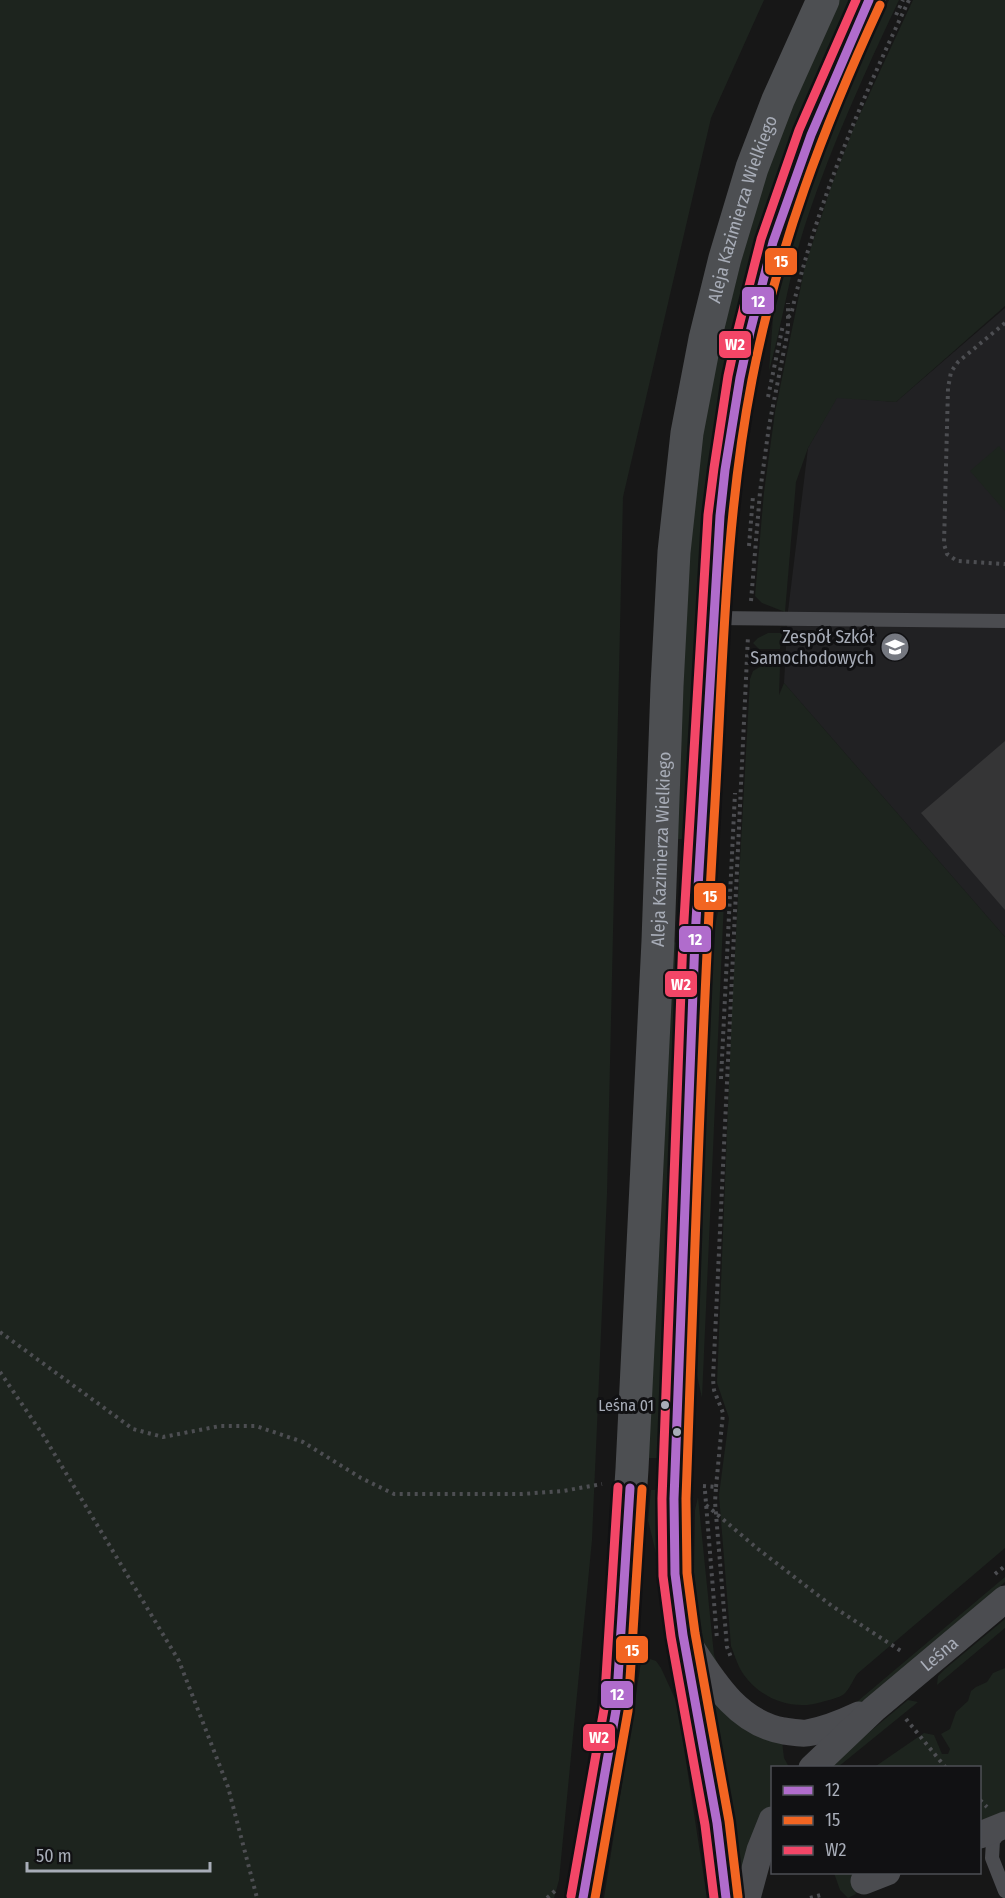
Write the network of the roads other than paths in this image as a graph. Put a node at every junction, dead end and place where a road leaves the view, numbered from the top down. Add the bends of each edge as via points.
1 (823, 0) edge
2 (869, 0) edge
3 (735, 618) junction
4 (1005, 621) edge
5 (659, 900) junction
6 (698, 904) junction
7 (996, 1586) edge
8 (683, 1635) junction
9 (874, 1709) junction
10 (813, 1766) edge
11 (771, 1822) edge
12 (1005, 1825) edge
13 (981, 1835) edge
14 (1005, 1891) edge
15 (583, 1898) edge
16 (726, 1898) edge
17 (747, 1898) edge

1 - 5 main road, Aleja Kazimierza Wielkiego via 778,100 753,168 725,258 694,392 674,552
2 - 3 main road, Aleja Kazimierza Wielkiego via 802,156 750,330 726,456 720,516
3 - 4 lane
3 - 6 main road, Aleja Kazimierza Wielkiego
5 - 6 main road
5 - 15 main road, Aleja Kazimierza Wielkiego via 632,1469 616,1710
6 - 8 main road, Aleja Kazimierza Wielkiego via 674,1471 675,1574
7 - 9 street, Leśna
8 - 9 street via 730,1702 771,1729 804,1734
8 - 16 main road, Aleja Kazimierza Wielkiego via 717,1823
9 - 10 street
11 - 17 street
12 - 13 street
12 - 14 lane via 993,1841 992,1858

